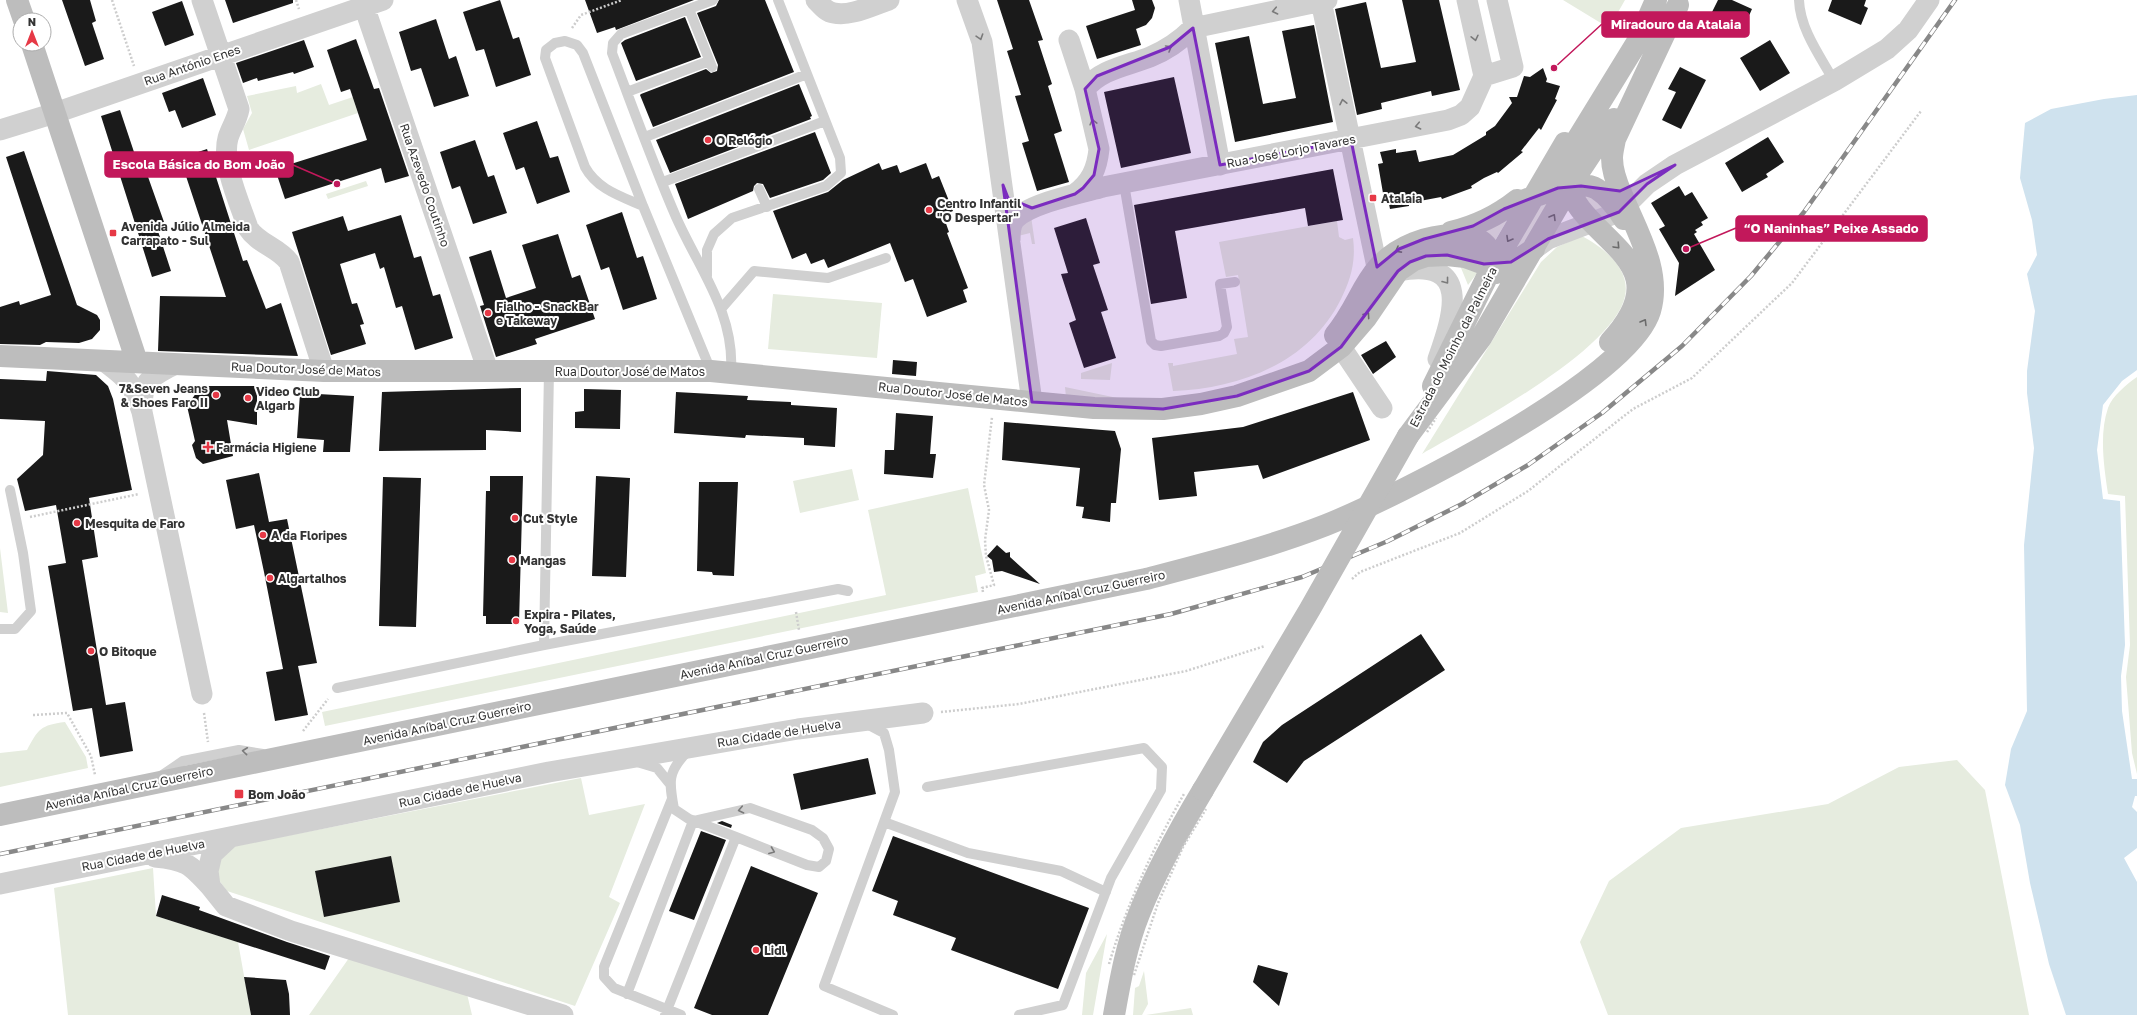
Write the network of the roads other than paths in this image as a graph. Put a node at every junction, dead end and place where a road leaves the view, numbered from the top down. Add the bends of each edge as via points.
1 (17, 0) edge
2 (202, 0) edge
3 (713, 0) edge
4 (778, 0) edge
5 (816, 0) edge
6 (889, 0) edge
7 (967, 0) edge
8 (1189, 0) edge
9 (1466, 0) edge
10 (1497, 0) edge
11 (1649, 0) edge
12 (1656, 0) edge
13 (1799, 0) edge
14 (1929, 0) edge
15 (1324, 1) edge
16 (370, 2) edge
17 (1679, 2) edge
18 (689, 9) junction
19 (21, 12) edge
20 (1193, 28) junction
21 (1069, 40) dead end
22 (35, 52) edge
23 (221, 55) junction
24 (807, 74) junction
25 (1484, 76) junction
26 (1834, 81) junction
27 (1085, 89) junction
28 (627, 92) junction
29 (55, 113) junction
30 (825, 120) junction
31 (0, 130) edge
32 (645, 138) junction
33 (1351, 140) junction
34 (1099, 149) junction
35 (1560, 152) junction
36 (1220, 165) junction
37 (663, 182) junction
38 (1124, 184) junction
39 (1003, 185) junction
40 (1570, 187) junction
41 (759, 189) dead end
42 (1075, 194) junction
43 (1533, 197) junction
44 (1622, 203) junction
45 (643, 206) junction
46 (767, 207) junction
47 (1032, 208) junction
48 (1504, 209) junction
49 (1593, 223) junction
50 (1424, 239) junction
51 (1010, 240) junction
52 (1534, 249) junction
53 (886, 258) dead end
54 (1495, 264) junction
55 (1387, 275) junction
56 (707, 278) junction
57 (1235, 282) dead end
58 (116, 299) junction
59 (721, 309) junction
60 (1341, 346) junction
61 (0, 356) edge
62 (104, 361) junction
63 (137, 362) junction
64 (175, 364) junction
65 (324, 371) junction
66 (488, 371) junction
67 (549, 372) junction
68 (721, 372) junction
69 (1446, 386) junction
70 (1257, 391) junction
71 (1032, 402) junction
72 (1382, 408) dead end
73 (142, 412) junction
74 (1419, 413) junction
75 (1506, 434) junction
76 (1408, 436) junction
77 (10, 490) dead end
78 (848, 591) dead end
79 (0, 629) edge
80 (544, 645) junction
81 (337, 688) road end
82 (202, 694) road end
83 (923, 713) road end
84 (862, 721) junction
85 (692, 747) junction
86 (283, 757) junction
87 (617, 760) junction
88 (670, 784) junction
89 (147, 785) junction
90 (927, 787) dead end
91 (672, 798) junction
92 (0, 815) edge
93 (693, 821) junction
94 (884, 822) junction
95 (736, 837) junction
96 (228, 839) junction
97 (141, 856) junction
98 (0, 884) edge
99 (210, 886) junction
100 (1106, 892) junction
101 (627, 994) junction
102 (666, 1012) edge
103 (564, 1015) edge
104 (680, 1015) edge
105 (893, 1015) edge
106 (1019, 1015) edge
107 (1114, 1015) edge

1 - 19 street
2 - 23 street
3 - 18 lane
4 - 24 lane
5 - 6 street via 833,13 845,13
7 -> 39 street via 982,42
8 - 20 street
9 -> 25 street
10 - 25 street via 1513,67
11 - 35 street, Estrada do Moinho da Palmeira
12 - 40 street via 1639,38 1572,148 1565,168 1565,178
13 - 26 lane via 1799,14
14 - 26 street via 1908,30 1887,49
15 -> 20 street
33 -> 15 street
16 - 23 street, Rua António Enes
16 - 66 street, Rua Azevedo Coutinho
17 - 40 street, Estrada do Moinho da Palmeira via 1647,63
17 - 44 street via 1615,139 1612,159
18 - 28 lane via 621,34 613,42 612,53
18 - 28 lane via 710,64
27 -> 20 street via 1096,76 1170,48
20 - 36 street
21 - 27 street, Rua José Lorjo Tavares
22 - 29 street
23 - 29 street, Rua António Enes
23 - 65 street via 239,109 228,138 226,158 248,228 252,235 283,254 289,262
24 - 30 lane
24 - 32 lane
25 -> 33 street, Rua José Lorjo Tavares via 1474,101 1461,115
26 - 44 street via 1675,165
34 -> 27 street, Rua José Lorjo Tavares
28 - 32 lane
29 - 31 street, Rua António Enes
29 - 58 street
30 - 37 lane
30 - 46 lane via 840,158 841,173 826,186
32 - 37 lane
33 - 36 street, Rua José Lorjo Tavares
33 - 55 street
34 - 38 street via 1109,176
34 - 42 street, Rua José Lorjo Tavares via 1094,175
35 - 43 street, Estrada do Moinho da Palmeira
35 - 48 street via 1535,185
36 - 38 street, Rua José Lorjo Tavares
37 - 56 lane via 677,218
38 - 42 street, Rua José Lorjo Tavares
38 - 57 lane via 1151,341 1155,345 1219,336 1224,333 1227,327 1220,284
39 - 47 street via 1008,198
39 - 51 street
40 - 43 street via 1558,188
40 - 44 street via 1596,188
40 - 49 street via 1573,200
52 -> 40 street, Estrada do Moinho da Palmeira
41 - 46 lane
42 - 47 street, Rua José Lorjo Tavares
43 - 48 street
43 -> 54 street, Estrada do Moinho da Palmeira
44 - 49 street
75 -> 44 street via 1578,388 1618,356 1650,312 1653,291 1651,269 1644,245
45 - 45 lane via 583,53 577,45 566,41 555,43 546,50 547,66 585,167 591,178 605,189
45 - 68 lane
46 - 56 lane via 732,218 714,234 707,250
47 - 51 street, Rua José Lorjo Tavares via 1014,220
48 - 50 street via 1473,226
49 - 52 street via 1548,239
49 -> 75 street via 1626,256 1635,274 1637,294 1632,310 1622,329 1605,348
50 - 54 street via 1451,235 1472,237 1487,246
50 -> 55 street via 1399,249 1388,257
51 - 71 street
52 - 54 street via 1511,262
52 - 69 street, Estrada do Moinho da Palmeira via 1482,338
53 - 59 lane via 828,278 754,271
54 - 55 street via 1484,264 1465,257 1426,256
54 - 69 street via 1493,302
54 - 74 street, Estrada do Moinho da Palmeira
60 -> 55 street via 1366,318
55 - 70 street via 1328,342 1301,367
55 -> 74 street via 1422,269 1436,272 1448,281 1453,296 1445,339
56 - 59 lane
58 - 62 street via 119,323 115,341
58 - 63 street
58 - 64 street via 127,315 137,344 145,353
59 - 68 lane via 731,340
60 - 70 street via 1309,371
60 - 72 street
61 - 62 street, Rua Doutor José de Matos
62 - 63 street, Rua Doutor José de Matos
62 - 73 street via 124,376 135,390
63 - 64 street, Rua Doutor José de Matos
63 - 73 street
64 - 65 street, Rua Doutor José de Matos
64 - 73 street via 152,377 142,391
65 - 66 street, Rua Doutor José de Matos
66 - 67 street, Rua Doutor José de Matos
67 - 68 street, Rua Doutor José de Matos
67 - 80 lane
68 - 71 street, Rua Doutor José de Matos
69 - 76 street, Estrada do Moinho da Palmeira
70 - 71 street, Rua Doutor José de Matos via 1201,404 1163,409 1131,410
73 - 82 street
74 - 76 street, Estrada do Moinho da Palmeira
75 - 86 street, Avenida Aníbal Cruz Guerreiro via 1414,484 1341,518 1249,552 1146,579
76 - 107 street, bridge via 1310,609 1176,835 1138,916
77 - 79 lane via 23,553 31,611 15,629
78 - 80 lane via 838,589
80 - 81 lane
83 - 84 street, Rua Cidade de Huelva
84 - 85 street, Rua Cidade de Huelva via 798,728
84 - 94 lane via 884,733 889,750 895,792
85 - 87 street, Rua Cidade de Huelva
85 - 88 lane via 672,770
86 - 89 street, Avenida Aníbal Cruz Guerreiro
86 -> 89 lane via 239,750 183,761
87 - 88 lane via 643,762 657,768
87 - 96 street, Rua Cidade de Huelva via 541,773
88 - 91 lane
89 - 92 street, Avenida Aníbal Cruz Guerreiro
90 - 100 lane via 1144,748 1162,767 1161,790 1111,878
91 - 93 lane via 674,809
91 - 101 lane via 604,967 604,977 608,984
93 - 95 lane
95 -> 93 lane via 806,865 819,867 826,861 829,849 823,838 812,830 750,808
93 - 101 lane
94 - 100 lane via 968,853 1061,871
94 - 105 lane via 824,986
95 - 102 lane
96 - 97 street, Rua Cidade de Huelva
96 - 99 street via 212,854 208,871
97 - 98 street, Rua Cidade de Huelva
97 - 99 street via 174,859 191,865
99 - 103 street via 226,906 291,931
100 - 106 lane via 1063,1005
101 - 102 lane
102 - 104 lane

